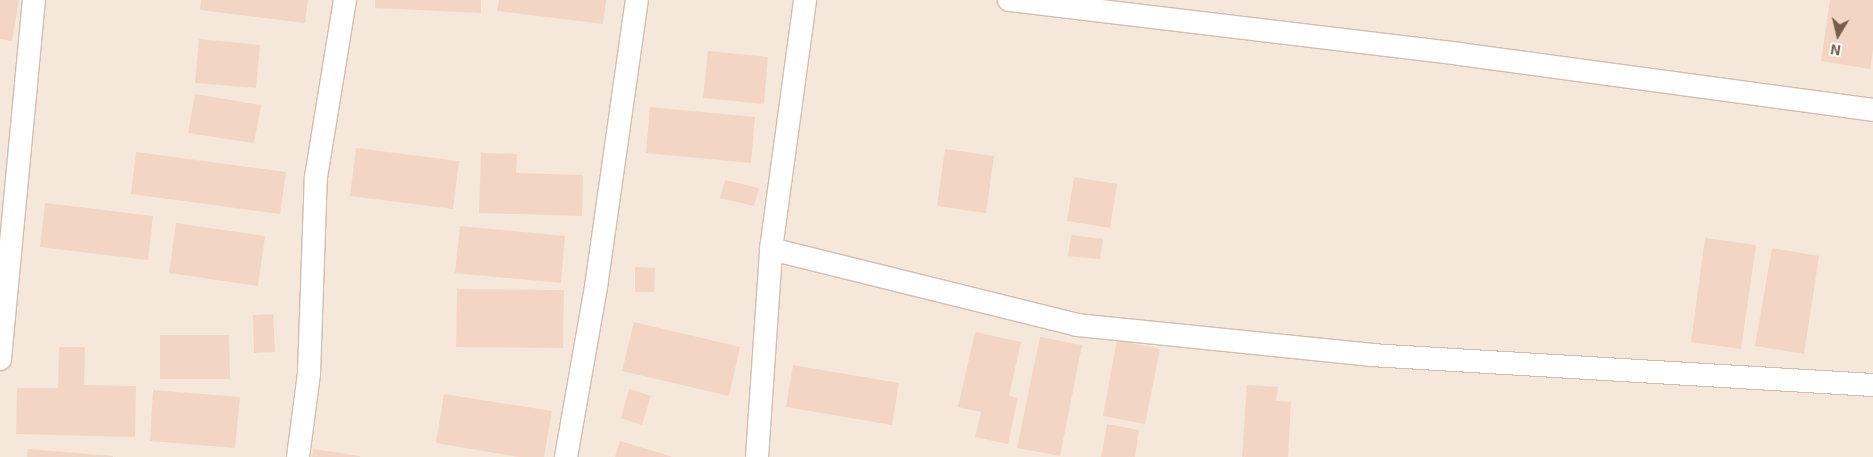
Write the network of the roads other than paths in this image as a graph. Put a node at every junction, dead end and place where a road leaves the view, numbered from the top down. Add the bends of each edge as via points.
1 (34, 0) edge
2 (345, 0) edge
3 (637, 0) edge
4 (804, 0) edge
5 (1008, 0) edge
6 (1873, 110) edge
7 (771, 249) junction
8 (0, 359) edge
9 (1873, 385) edge
10 (298, 457) edge
11 (566, 457) edge
12 (757, 457) edge

1 - 8 street
2 - 10 street via 316,177 309,373
3 - 11 street via 596,287
4 - 7 street
5 - 6 street via 1460,54
7 - 9 street via 1077,326 1371,354
7 - 12 street

